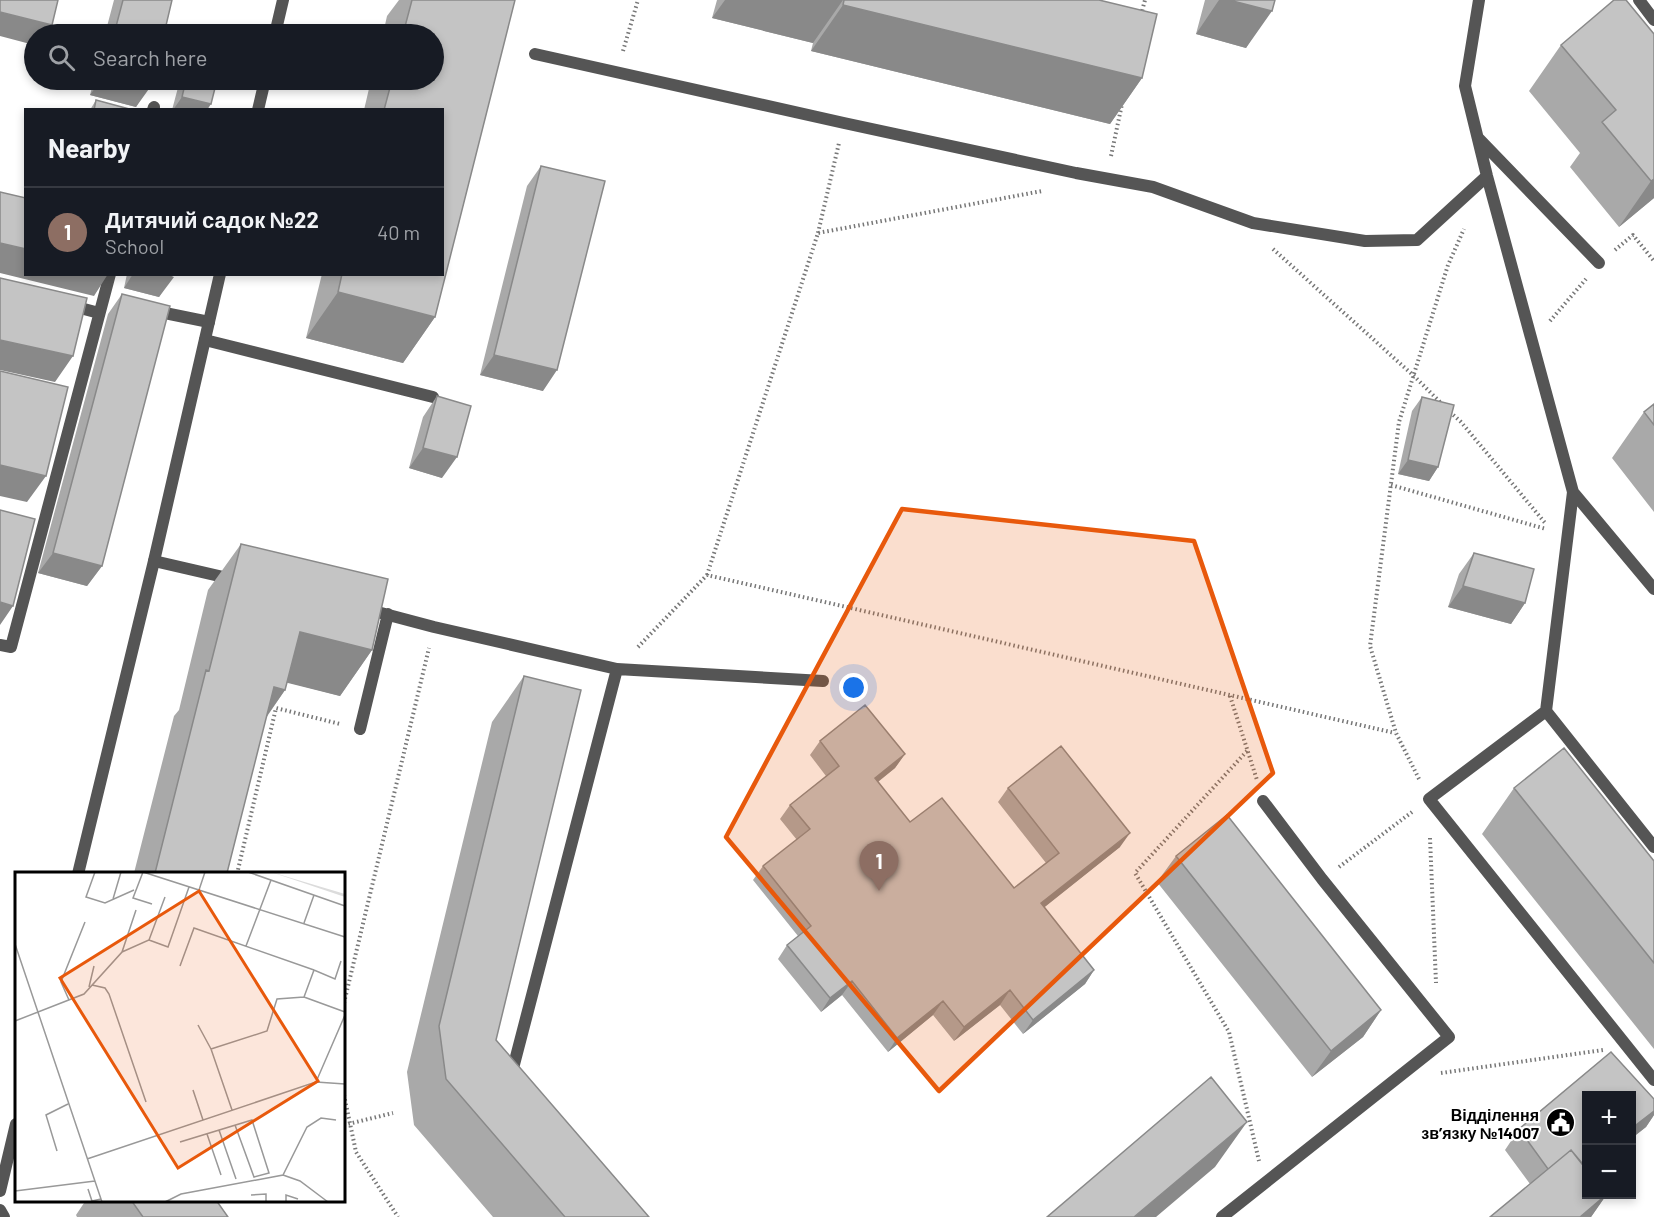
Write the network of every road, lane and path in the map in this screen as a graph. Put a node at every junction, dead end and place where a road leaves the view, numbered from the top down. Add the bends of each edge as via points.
1 (283, 0) edge
2 (638, 0) edge
3 (1145, 0) edge
4 (1479, 0) edge
5 (1639, 0) edge
6 (1140, 19) edge
7 (1654, 20) edge
8 (277, 24) edge
9 (535, 54) dead end
10 (616, 72) junction
11 (263, 90) edge
12 (1124, 97) edge
13 (258, 108) edge
14 (844, 123) junction
15 (1477, 137) junction
16 (1487, 176) junction
17 (1106, 178) junction
18 (1048, 189) dead end
19 (1466, 226) dead end
20 (818, 233) junction
21 (1269, 246) dead end
22 (1599, 263) dead end
23 (110, 276) edge
24 (220, 276) edge
25 (55, 302) edge
26 (146, 309) edge
27 (99, 313) junction
28 (209, 322) junction
29 (205, 340) junction
30 (1414, 376) junction
31 (433, 397) dead end
32 (1391, 485) junction
33 (1573, 492) junction
34 (154, 561) junction
35 (707, 575) junction
36 (242, 581) edge
37 (1654, 589) edge
38 (355, 606) edge
39 (388, 614) junction
40 (434, 627) junction
41 (0, 645) edge
42 (617, 669) junction
43 (823, 681) dead end
44 (1230, 695) junction
45 (1546, 711) junction
46 (360, 729) joint
47 (1396, 733) junction
48 (1247, 752) junction
49 (1429, 799) junction
50 (1263, 801) joint
51 (1654, 847) edge
52 (78, 872) edge
53 (237, 872) edge
54 (1322, 879) junction
55 (345, 999) edge
56 (1437, 1023) junction
57 (1627, 1047) junction
58 (1395, 1080) junction
59 (1654, 1080) edge
60 (510, 1083) edge
61 (345, 1100) edge
62 (393, 1113) dead end
63 (350, 1123) junction
64 (345, 1125) edge
65 (15, 1128) edge
66 (1264, 1184) junction
67 (0, 1191) edge
68 (0, 1210) edge
69 (3, 1217) edge
70 (398, 1217) edge
71 (1222, 1217) edge

1 - 8 street
2 - 10 path
3 - 6 path
4 - 15 street via 1464,86
5 - 7 street
9 - 10 street
10 - 14 street
11 - 13 street
12 - 17 path
14 - 17 street
14 - 20 path
15 - 16 street
15 - 22 street
16 - 17 street via 1417,240 1365,241 1252,223 1153,187
16 - 33 street
18 - 20 path
19 - 30 path via 1448,265
20 - 35 path
21 - 30 path
23 - 27 street via 108,301
24 - 28 street
25 - 27 street
26 - 28 street
27 - 41 street via 70,402 11,647
28 - 29 street
29 - 31 street
29 - 34 street
30 - 32 path via 1399,422
30 - 32 path via 1461,422 1552,531
32 - 47 path via 1370,646
33 - 37 street
33 - 45 street
34 - 36 street
34 - 52 street
35 - 42 path
35 - 44 path
38 - 39 street
39 - 40 street
39 - 46 street
40 - 42 street
40 - 55 path
42 - 43 street
42 - 60 street
44 - 47 path
44 - 48 path
45 - 49 street
45 - 51 street
46 - 53 path via 276,708
47 - 49 path
48 - 50 path
48 - 66 path via 1135,873 1229,1032
49 - 54 path
49 - 56 path
49 - 57 street
50 - 54 street
54 - 56 street
56 - 58 street via 1449,1037
57 - 58 path
57 - 59 street
58 - 66 street
61 - 63 path
62 - 63 path
63 - 64 path
63 - 70 path via 356,1152
65 - 67 street
66 - 71 street
68 - 69 street

